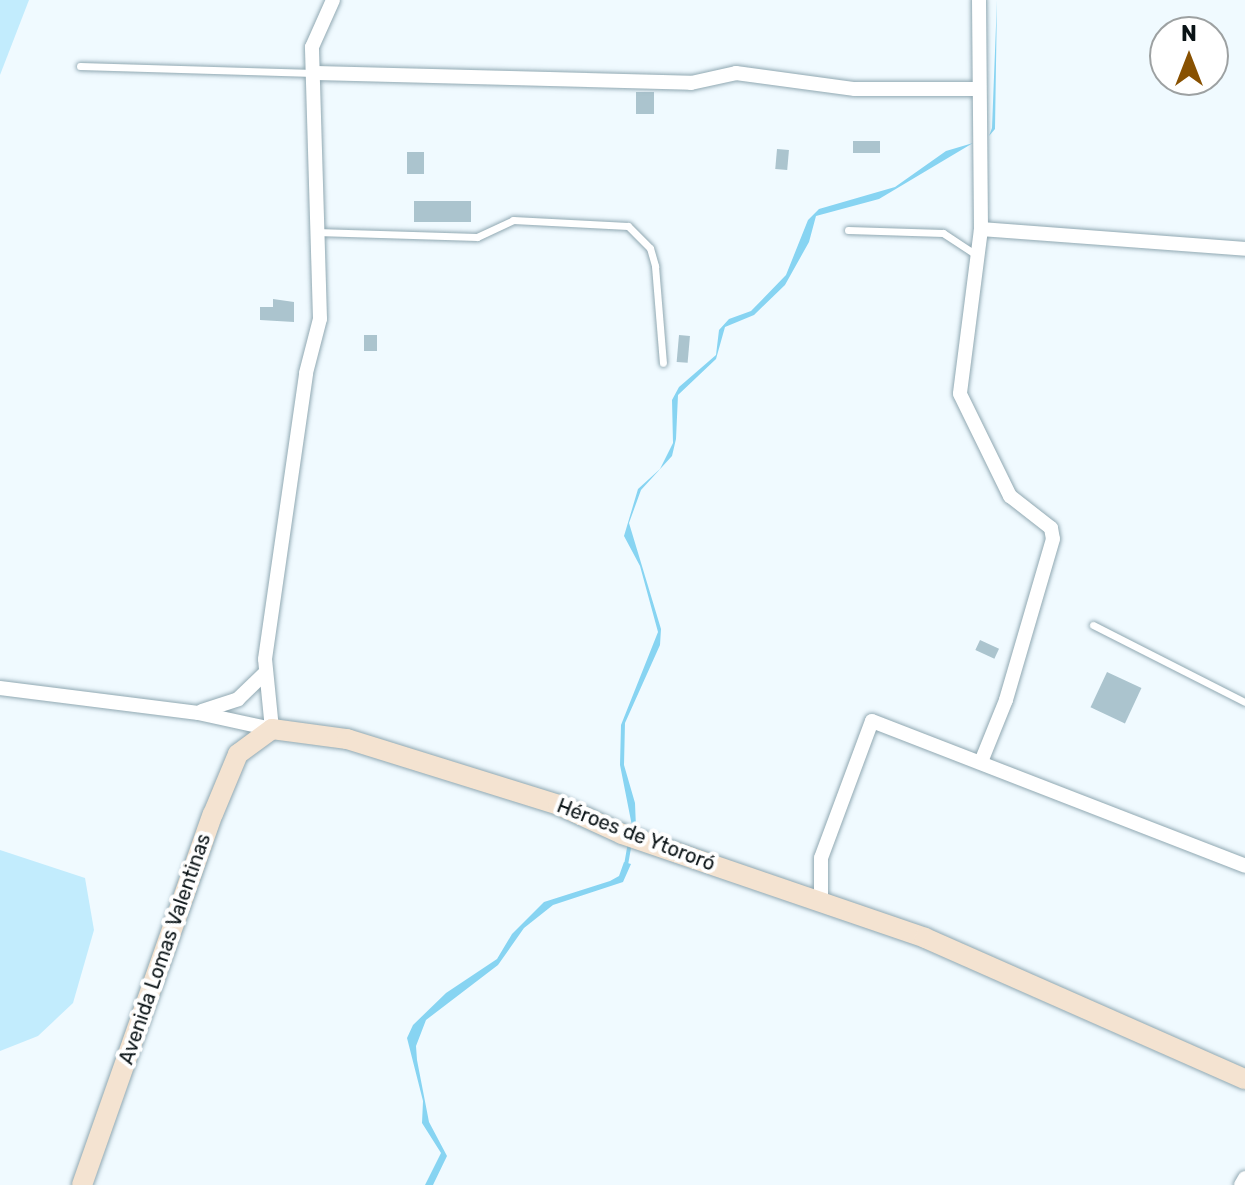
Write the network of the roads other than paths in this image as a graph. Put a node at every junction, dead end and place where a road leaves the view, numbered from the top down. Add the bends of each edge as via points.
1 (333, 0) edge
2 (979, 0) edge
3 (80, 66) dead end
4 (316, 73) junction
5 (977, 89) junction
6 (981, 229) junction
7 (848, 230) dead end
8 (314, 232) junction
9 (1245, 249) edge
10 (978, 256) junction
11 (663, 363) dead end
12 (1093, 625) dead end
13 (265, 673) junction
14 (0, 688) edge
15 (1245, 702) edge
16 (198, 713) junction
17 (272, 729) junction
18 (981, 762) junction
19 (1245, 866) edge
20 (821, 901) junction
21 (1245, 1079) edge
22 (1245, 1178) edge
23 (82, 1185) edge
24 (1241, 1185) edge

1 - 4 street via 312,47
2 - 5 street
3 - 4 lane
4 - 5 street via 691,83 736,73 855,89
4 - 8 street
5 - 6 street
6 - 9 street
6 - 10 street
7 - 10 lane via 943,233
8 - 11 lane via 465,237 513,220 628,226 650,248 655,266
8 - 13 street via 320,319 306,373
10 - 18 street via 960,394 1010,496 1051,528 1053,539 1006,700
12 - 15 lane
13 - 16 street via 238,699
13 - 17 street
14 - 16 street, Héroes de Ytororó
16 - 17 street, Héroes de Ytororó
17 - 20 main road, Héroes de Ytororó via 312,731 457,770 622,834
17 - 23 main road, Avenida Lomas Valentinas via 238,754
18 - 19 street
18 - 20 street via 872,721 821,858
20 - 21 main road, Héroes de Ytororó via 925,938
22 - 24 street

